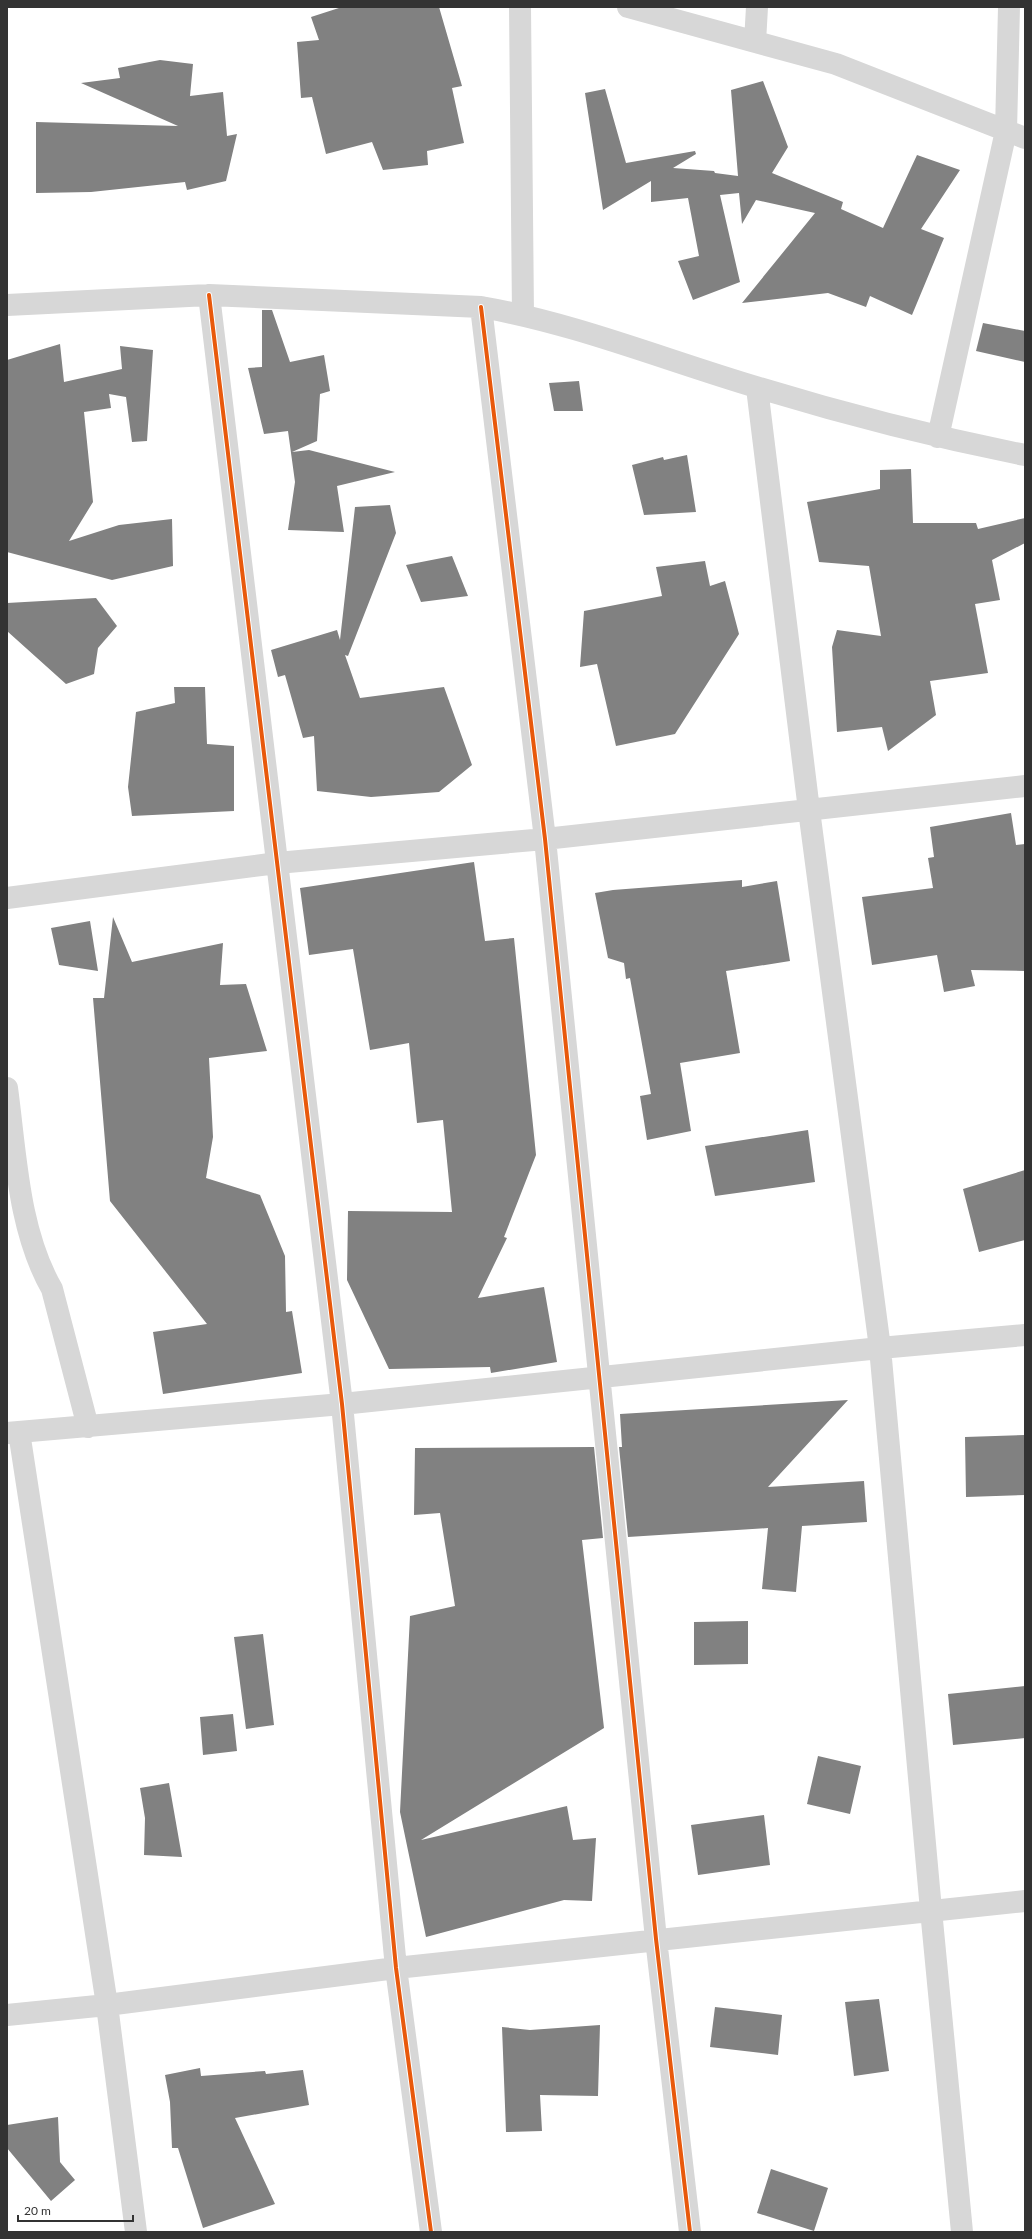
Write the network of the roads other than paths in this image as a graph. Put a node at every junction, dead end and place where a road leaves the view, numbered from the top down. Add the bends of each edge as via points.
1 (520, 7) edge
2 (628, 7) edge
3 (757, 7) edge
4 (1009, 7) edge
5 (755, 42) junction
6 (1015, 134) edge
7 (209, 295) junction
8 (7, 305) edge
9 (481, 307) junction
10 (523, 315) junction
11 (757, 388) junction
12 (938, 437) junction
13 (1025, 455) edge
14 (1025, 786) edge
15 (809, 810) junction
16 (545, 839) junction
17 (277, 864) junction
18 (7, 898) edge
19 (7, 1088) edge
20 (1025, 1335) edge
21 (880, 1348) junction
22 (600, 1378) junction
23 (342, 1404) junction
24 (88, 1427) junction
25 (13, 1432) edge
26 (1025, 1901) edge
27 (931, 1910) junction
28 (656, 1939) junction
29 (396, 1968) junction
30 (107, 2004) junction
31 (7, 2015) edge
32 (136, 2232) edge
33 (431, 2232) edge
34 (690, 2232) edge
35 (962, 2232) edge

1 - 10 street
2 - 5 street
3 - 5 street
4 - 6 street
5 - 6 street via 836,64
6 - 12 street
7 - 8 street
7 - 9 street
7 - 17 street
9 - 10 street
9 - 16 street
10 - 11 street
11 - 12 street
11 - 15 street
12 - 13 street
14 - 15 street
15 - 16 street
15 - 21 street
16 - 17 street
16 - 22 street
17 - 18 street
17 - 23 street
19 - 24 street via 25,1216 45,1276 52,1289
20 - 21 street
21 - 22 street
21 - 27 street
22 - 23 street
22 - 28 street
23 - 24 street
23 - 29 street
24 - 25 street
25 - 30 street
26 - 27 street
27 - 28 street
27 - 35 street
28 - 29 street
28 - 34 street
29 - 30 street
29 - 33 street
30 - 31 street
30 - 32 street

